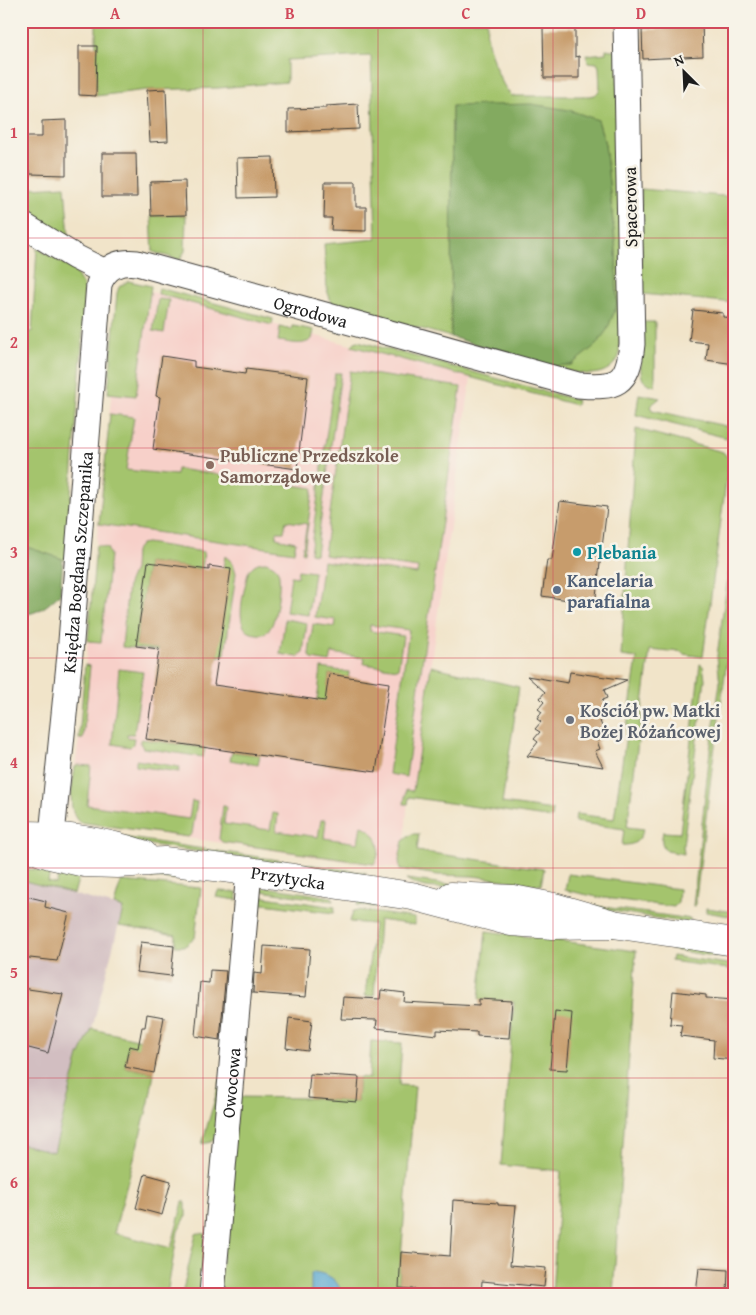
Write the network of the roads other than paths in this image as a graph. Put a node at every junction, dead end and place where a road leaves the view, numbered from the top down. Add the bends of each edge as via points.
1 (626, 21) edge
2 (21, 224) edge
3 (105, 272) junction
4 (612, 385) joint
5 (21, 835) edge
6 (21, 844) edge
7 (51, 845) junction
8 (249, 871) junction
9 (735, 942) edge
10 (212, 1294) edge

1 - 4 street, Spacerowa via 632,344 628,370
2 - 3 street
3 - 4 street, Ogrodowa via 120,263 137,263 578,385
3 - 7 street, Księdza Bogdana Szczepanika via 99,284 70,654
5 - 7 main road, Przytycka
6 - 7 main road, Przytycka
7 - 8 main road, Przytycka via 106,844 164,861
8 - 9 main road, Przytycka via 412,896 513,899 613,924
8 - 10 street, Owocowa

